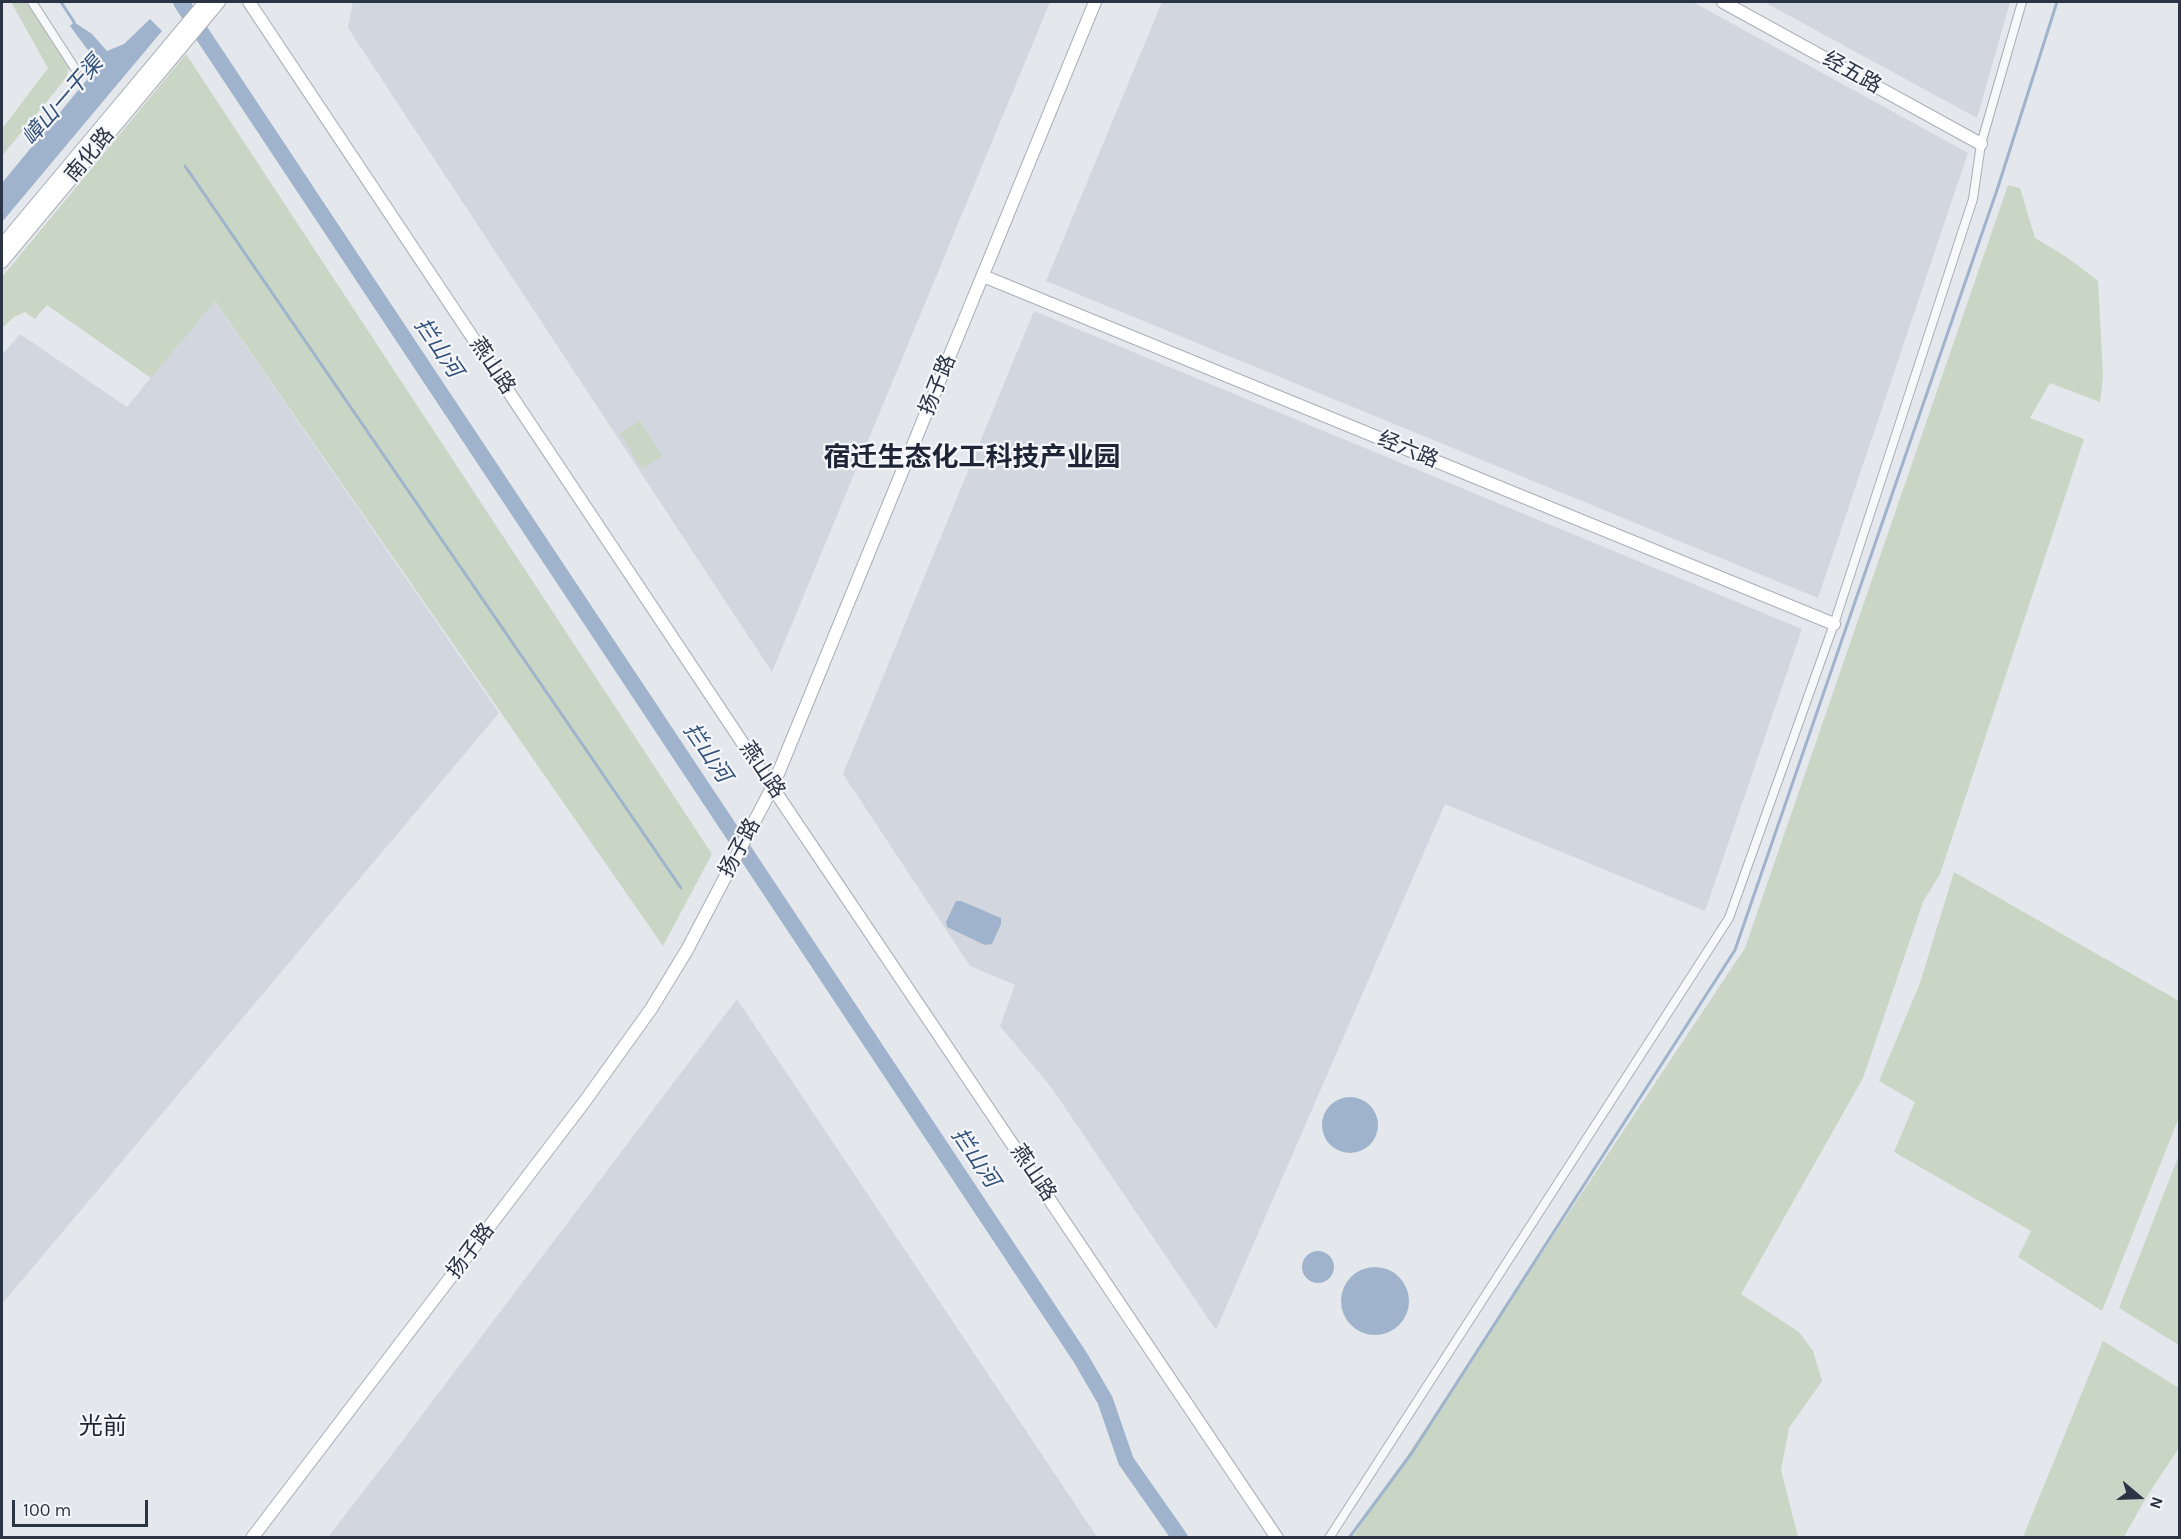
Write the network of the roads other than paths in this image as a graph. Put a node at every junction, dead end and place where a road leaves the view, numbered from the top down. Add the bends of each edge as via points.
1 (32, 2) edge
2 (249, 2) edge
3 (1095, 2) edge
4 (1723, 2) edge
5 (2022, 2) edge
6 (213, 4) edge
7 (175, 44) junction
8 (76, 70) dead end
9 (1981, 144) junction
10 (2, 245) edge
11 (2, 262) edge
12 (983, 276) junction
13 (1834, 624) junction
14 (773, 786) junction
15 (252, 1538) edge
16 (1277, 1538) edge
17 (1329, 1538) edge

1 - 8 street
2 - 14 street, 燕山路
3 - 12 street, 扬子路
4 - 9 street, 经五路
5 - 9 street
6 - 7 street
7 - 10 street, 南化路
7 - 11 street, 南化路
9 - 13 street via 1973,199
12 - 13 street, 经六路
12 - 14 street, 扬子路
13 - 17 street via 1729,918
14 - 15 street, 扬子路 via 687,950 644,1019
14 - 16 street, 燕山路

